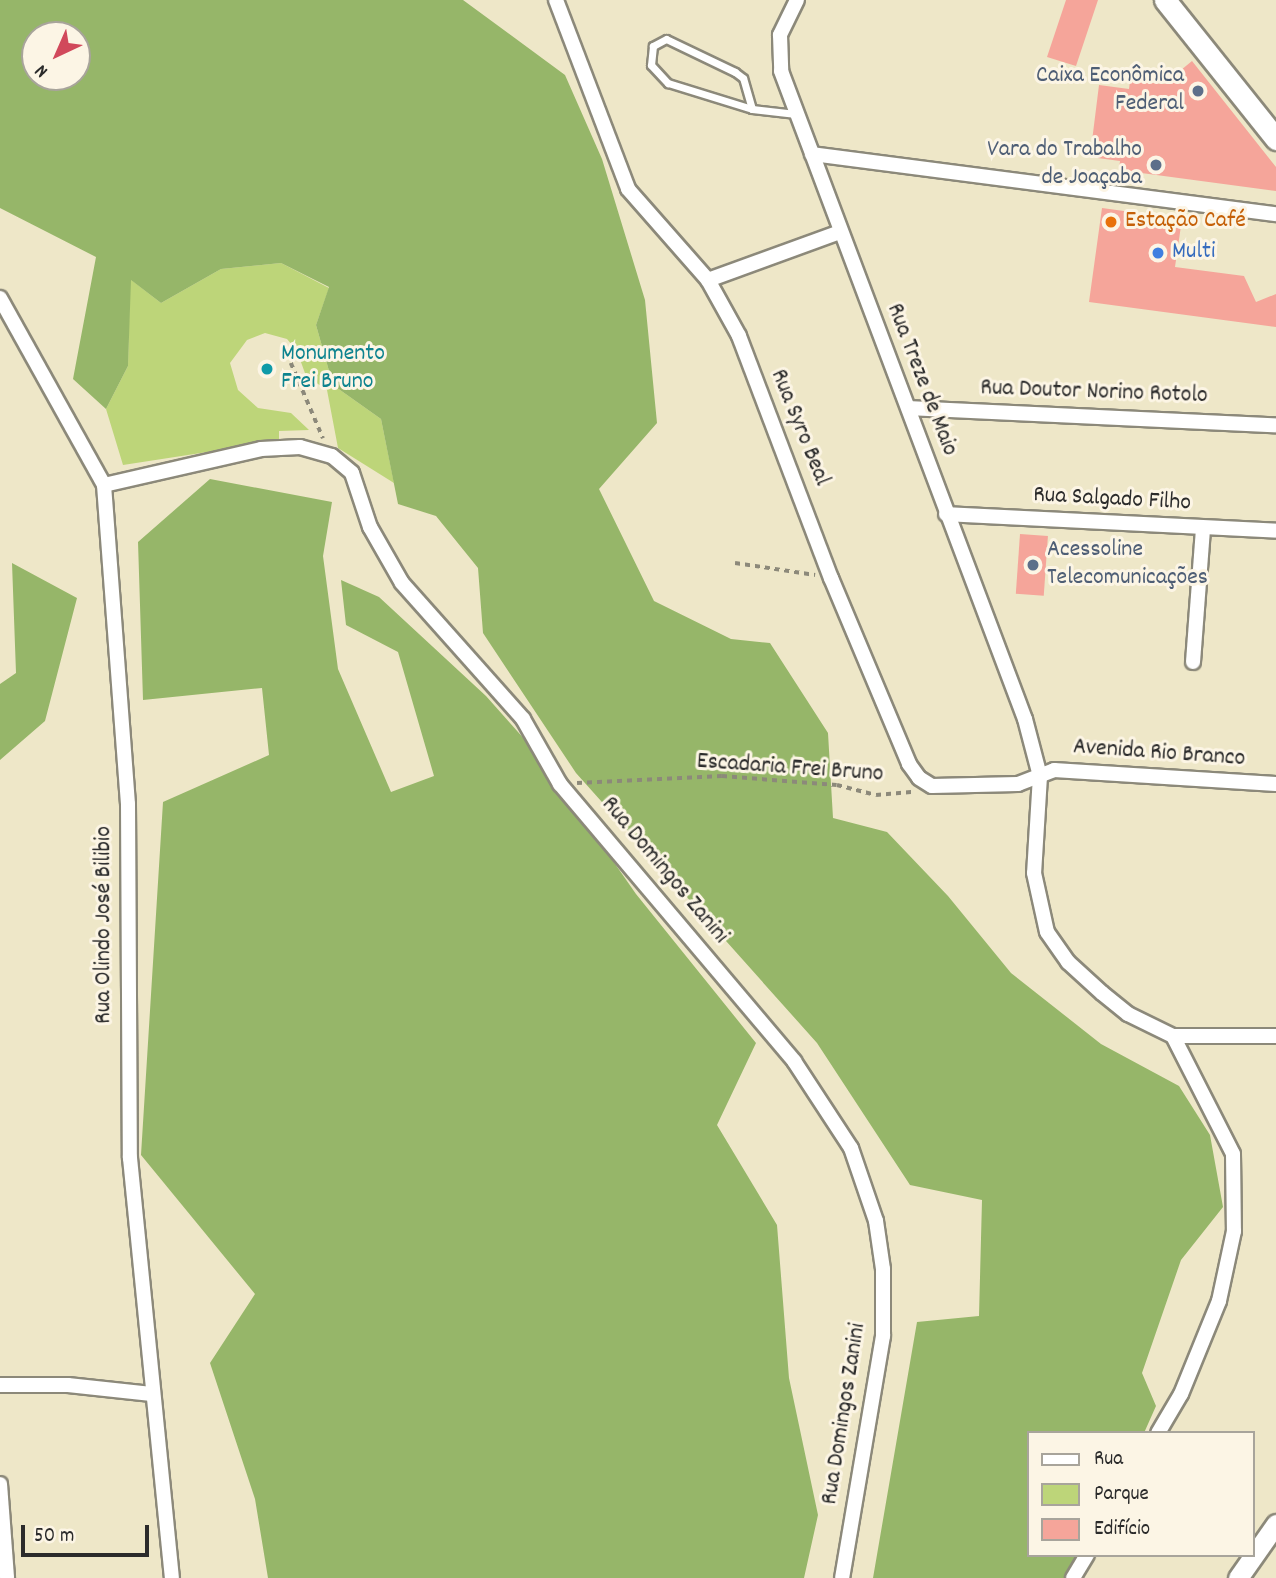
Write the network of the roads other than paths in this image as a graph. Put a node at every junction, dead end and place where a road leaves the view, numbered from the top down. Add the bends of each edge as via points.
1 (556, 0) edge
2 (797, 0) edge
3 (1167, 2) edge
4 (752, 109) junction
5 (797, 114) junction
6 (1276, 139) edge
7 (812, 154) junction
8 (1276, 214) edge
9 (840, 232) junction
10 (708, 280) junction
11 (0, 298) edge
12 (909, 408) junction
13 (1276, 425) edge
14 (104, 485) junction
15 (946, 514) junction
16 (1203, 527) junction
17 (1276, 531) edge
18 (1193, 662) dead end
19 (1040, 776) junction
20 (1276, 784) edge
21 (1173, 1036) junction
22 (1276, 1036) edge
23 (0, 1385) edge
24 (152, 1394) junction
25 (1159, 1431) edge
26 (0, 1484) edge
27 (1, 1500) edge
28 (1276, 1524) edge
29 (1255, 1554) edge
30 (1086, 1557) edge
31 (1253, 1557) edge
32 (7, 1578) edge
33 (172, 1578) edge
34 (842, 1578) edge
35 (1073, 1578) edge
36 (1238, 1578) edge

1 - 10 street, Rua Syro Beal via 628,190
2 - 5 street, Rua Treze de Maio via 780,34 779,50 781,71
3 - 6 main road
4 - 4 lane via 668,83 651,65 653,46 666,39 735,72 743,78
4 - 5 lane
5 - 7 street, Rua Treze de Maio
7 - 8 street
7 - 9 street, Rua Treze de Maio
9 - 10 street
9 - 12 street, Rua Treze de Maio
10 - 19 street, Rua Syro Beal via 739,336 831,578 909,764 932,786 1018,784
11 - 14 street, Rua Olindo José Bilibio
12 - 13 street, Rua Doutor Norino Rotolo
12 - 15 street, Rua Treze de Maio
14 - 24 street, Rua Olindo José Bilibio via 128,804 130,1158
14 - 34 street, Rua Domingos Zanini via 261,449 300,447 332,456 352,473 370,527 402,583 523,719 560,784 794,1061 851,1148 876,1221 883,1269 883,1336
15 - 16 street, Rua Salgado Filho
15 - 19 street, Rua Treze de Maio via 1025,719
16 - 17 street, Rua Salgado Filho
16 - 18 street
19 - 20 street, Avenida Rio Branco via 1054,770
19 - 21 street, Rua Treze de Maio via 1034,873 1047,932 1068,962 1102,993 1128,1014
21 - 22 street
21 - 25 street via 1233,1154 1234,1231 1219,1301 1181,1394
23 - 24 street via 68,1385
24 - 33 street, Rua Olindo José Bilibio
26 - 27 street
27 - 32 street
28 - 29 street
30 - 35 street
31 - 36 street

